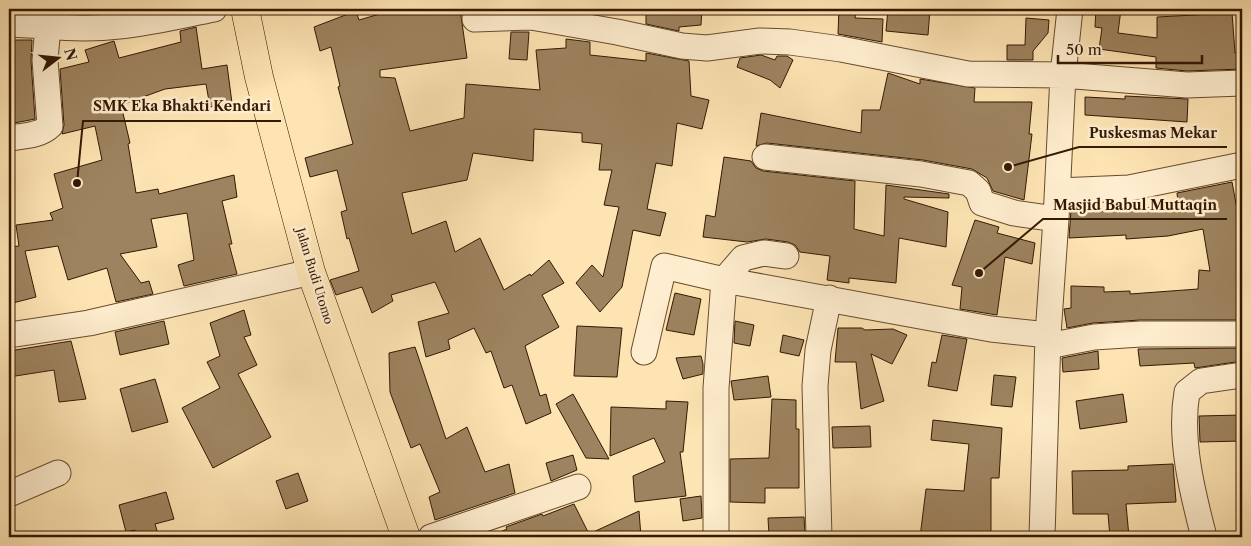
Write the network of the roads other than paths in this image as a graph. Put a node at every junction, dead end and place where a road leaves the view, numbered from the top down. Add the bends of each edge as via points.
1 (214, 9) edge
2 (244, 9) edge
3 (1070, 9) edge
4 (532, 13) edge
5 (475, 19) dead end
6 (9, 24) edge
7 (48, 26) junction
8 (1063, 75) junction
9 (1242, 83) edge
10 (9, 138) edge
11 (765, 157) dead end
12 (1242, 165) edge
13 (1058, 191) junction
14 (1056, 219) junction
15 (786, 256) dead end
16 (311, 272) junction
17 (724, 280) junction
18 (829, 298) junction
19 (1242, 334) edge
20 (9, 335) edge
21 (1048, 340) junction
22 (644, 352) dead end
23 (1242, 375) edge
24 (58, 473) dead end
25 (578, 487) dead end
26 (9, 494) edge
27 (406, 537) edge
28 (431, 537) edge
29 (716, 537) edge
30 (819, 537) edge
31 (1042, 537) edge
32 (1204, 537) edge

1 - 7 street via 113,28
2 - 16 main road, Jalan Budi Utomo
3 - 8 street
4 - 5 street
4 - 8 street via 682,46 707,48 760,41 790,42 968,74
6 - 7 street
7 - 10 street via 45,60 50,126
8 - 9 street via 1159,84
8 - 13 street
11 - 14 street via 904,172 969,183 978,191 982,202 993,208
12 - 13 street via 1129,188
13 - 14 street
14 - 21 street
15 - 17 street via 764,253 743,258
16 - 20 street via 90,323
16 - 27 main road, Jalan Budi Utomo
17 - 18 street
17 - 22 street via 664,266
17 - 29 street via 716,388
18 - 21 street
18 - 30 street via 818,350 815,386
19 - 21 street via 1132,334
21 - 31 street
23 - 32 street via 1201,381 1187,392 1184,411 1187,454
24 - 26 street
25 - 28 street

